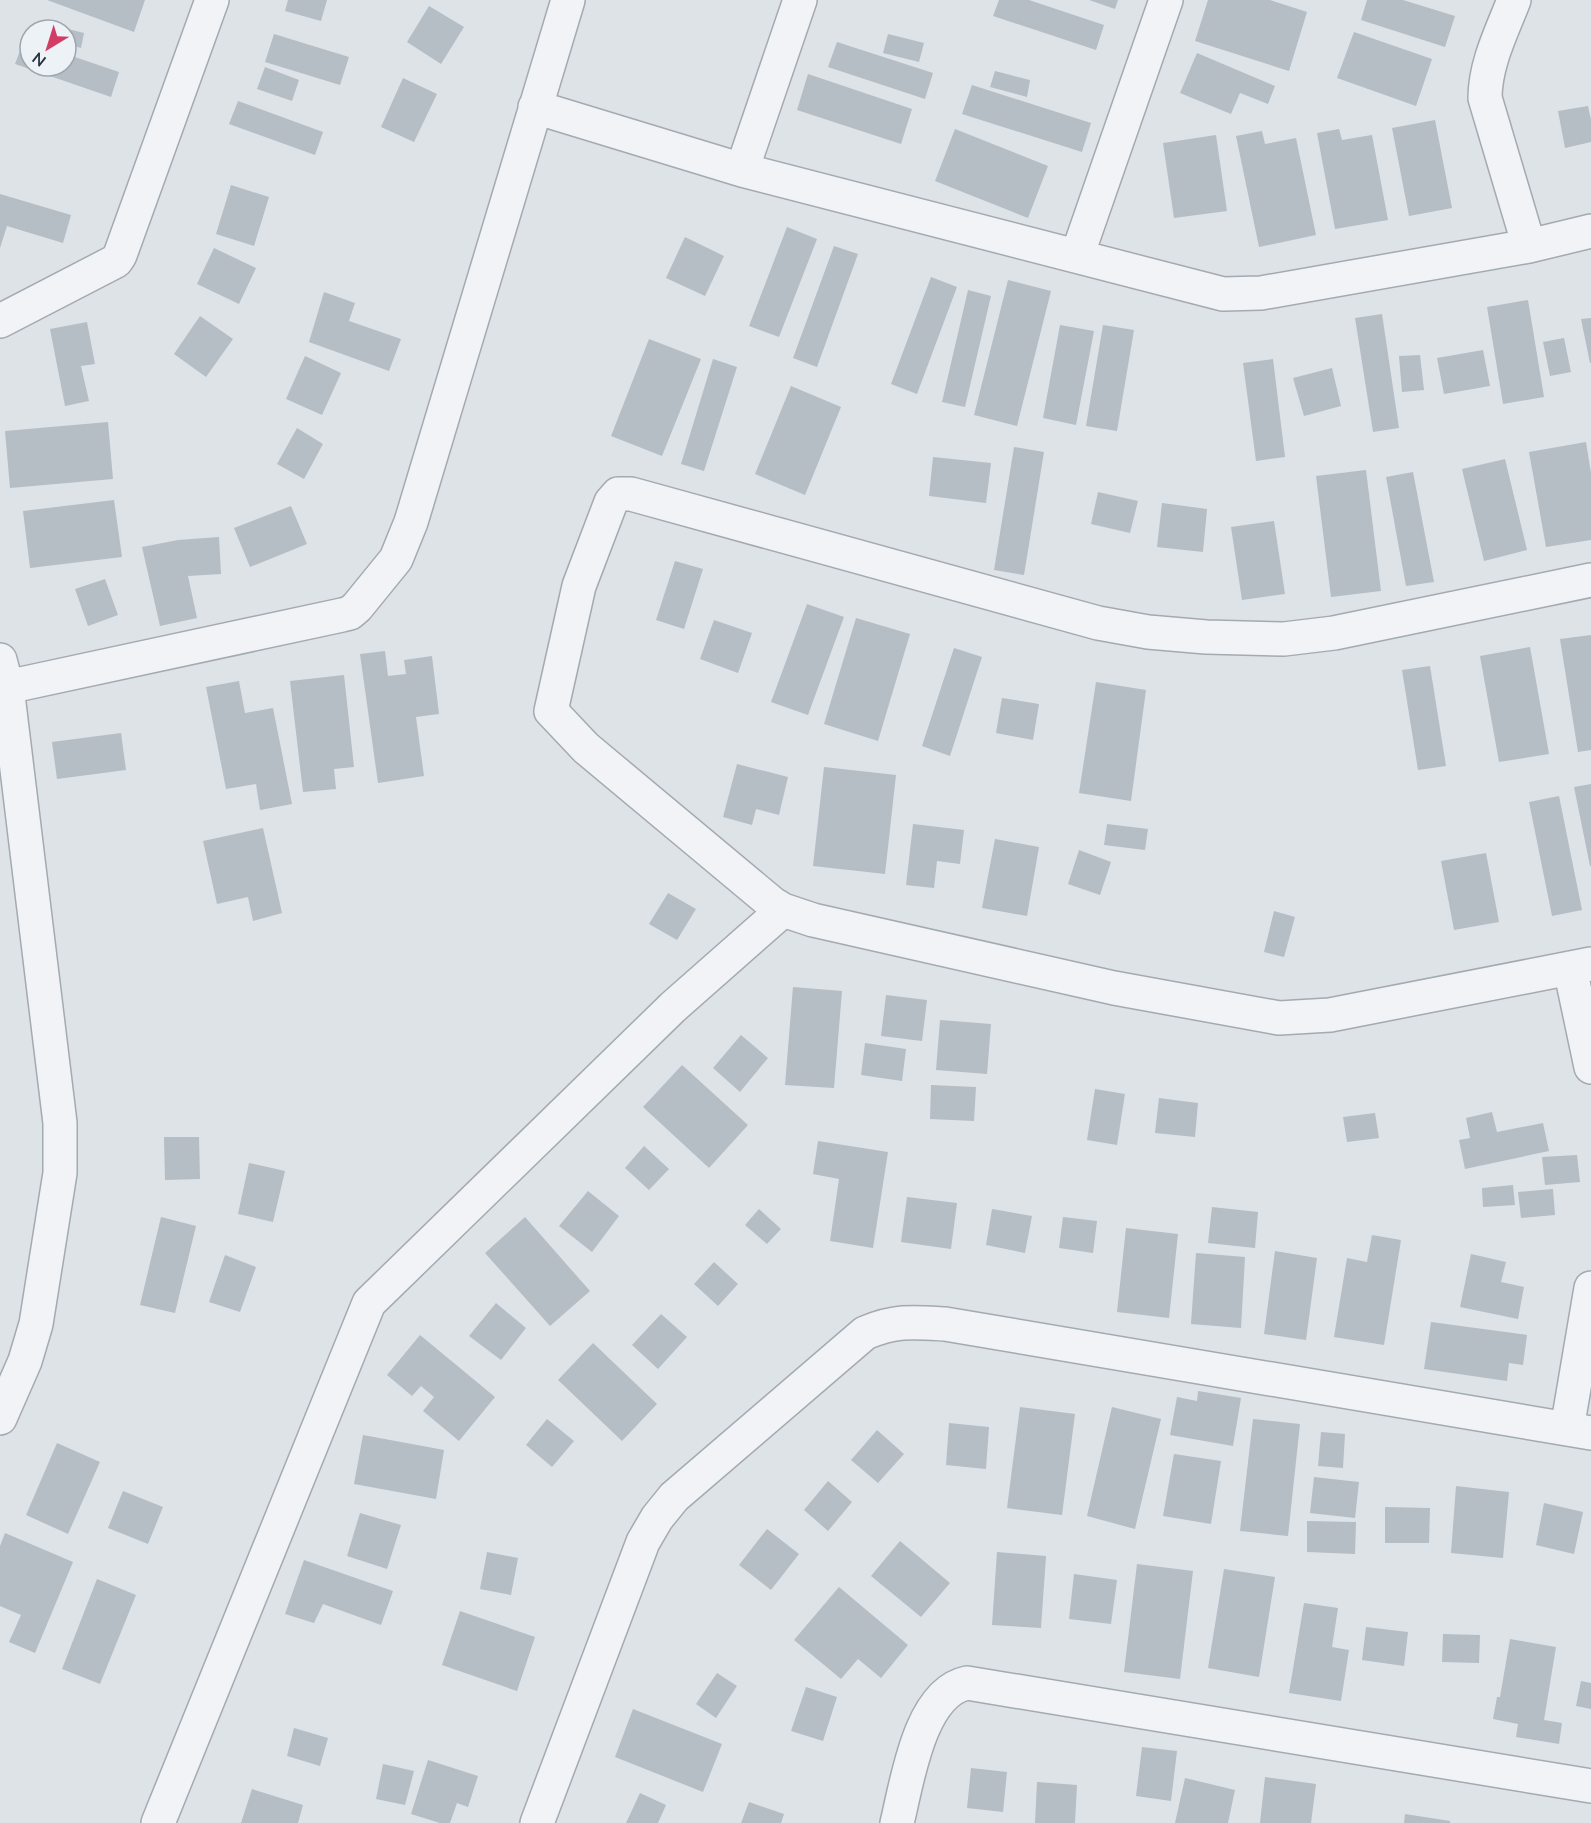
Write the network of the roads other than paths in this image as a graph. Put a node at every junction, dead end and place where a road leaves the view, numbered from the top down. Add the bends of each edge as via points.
1 (212, 0) edge
2 (568, 0) edge
3 (800, 0) edge
4 (1166, 0) edge
5 (1514, 0) edge
6 (535, 107) junction
7 (742, 170) junction
8 (1591, 231) edge
9 (1529, 246) junction
10 (1077, 256) junction
11 (0, 321) edge
12 (1591, 580) edge
13 (3, 673) edge
14 (783, 910) junction
15 (1581, 966) edge
16 (1591, 1067) edge
17 (1591, 1288) edge
18 (0, 1418) edge
19 (1579, 1431) edge
20 (1591, 1786) edge
21 (158, 1823) edge
22 (537, 1823) edge
23 (897, 1823) edge

1 - 11 street via 120,255 116,261
2 - 6 street
3 - 7 street
4 - 10 street
5 - 9 street via 1489,68 1485,98
6 - 7 street
6 - 13 street via 411,522 396,559 357,607 342,615
7 - 10 street
8 - 9 street
9 - 10 street via 1245,294 1222,294
12 - 14 street via 1334,633 1284,639 1148,632 1098,623 631,494 618,494 611,502 579,586 552,711 586,748
13 - 18 street via 61,1149 36,1324 26,1361
14 - 15 street via 1114,988 1279,1018 1330,1015
14 - 21 street via 673,1007 369,1303
15 - 16 street
17 - 19 street
19 - 22 street via 945,1324 905,1321 882,1326 865,1333 674,1497 657,1518 643,1542
20 - 23 street via 967,1683 944,1696 927,1718 918,1736

